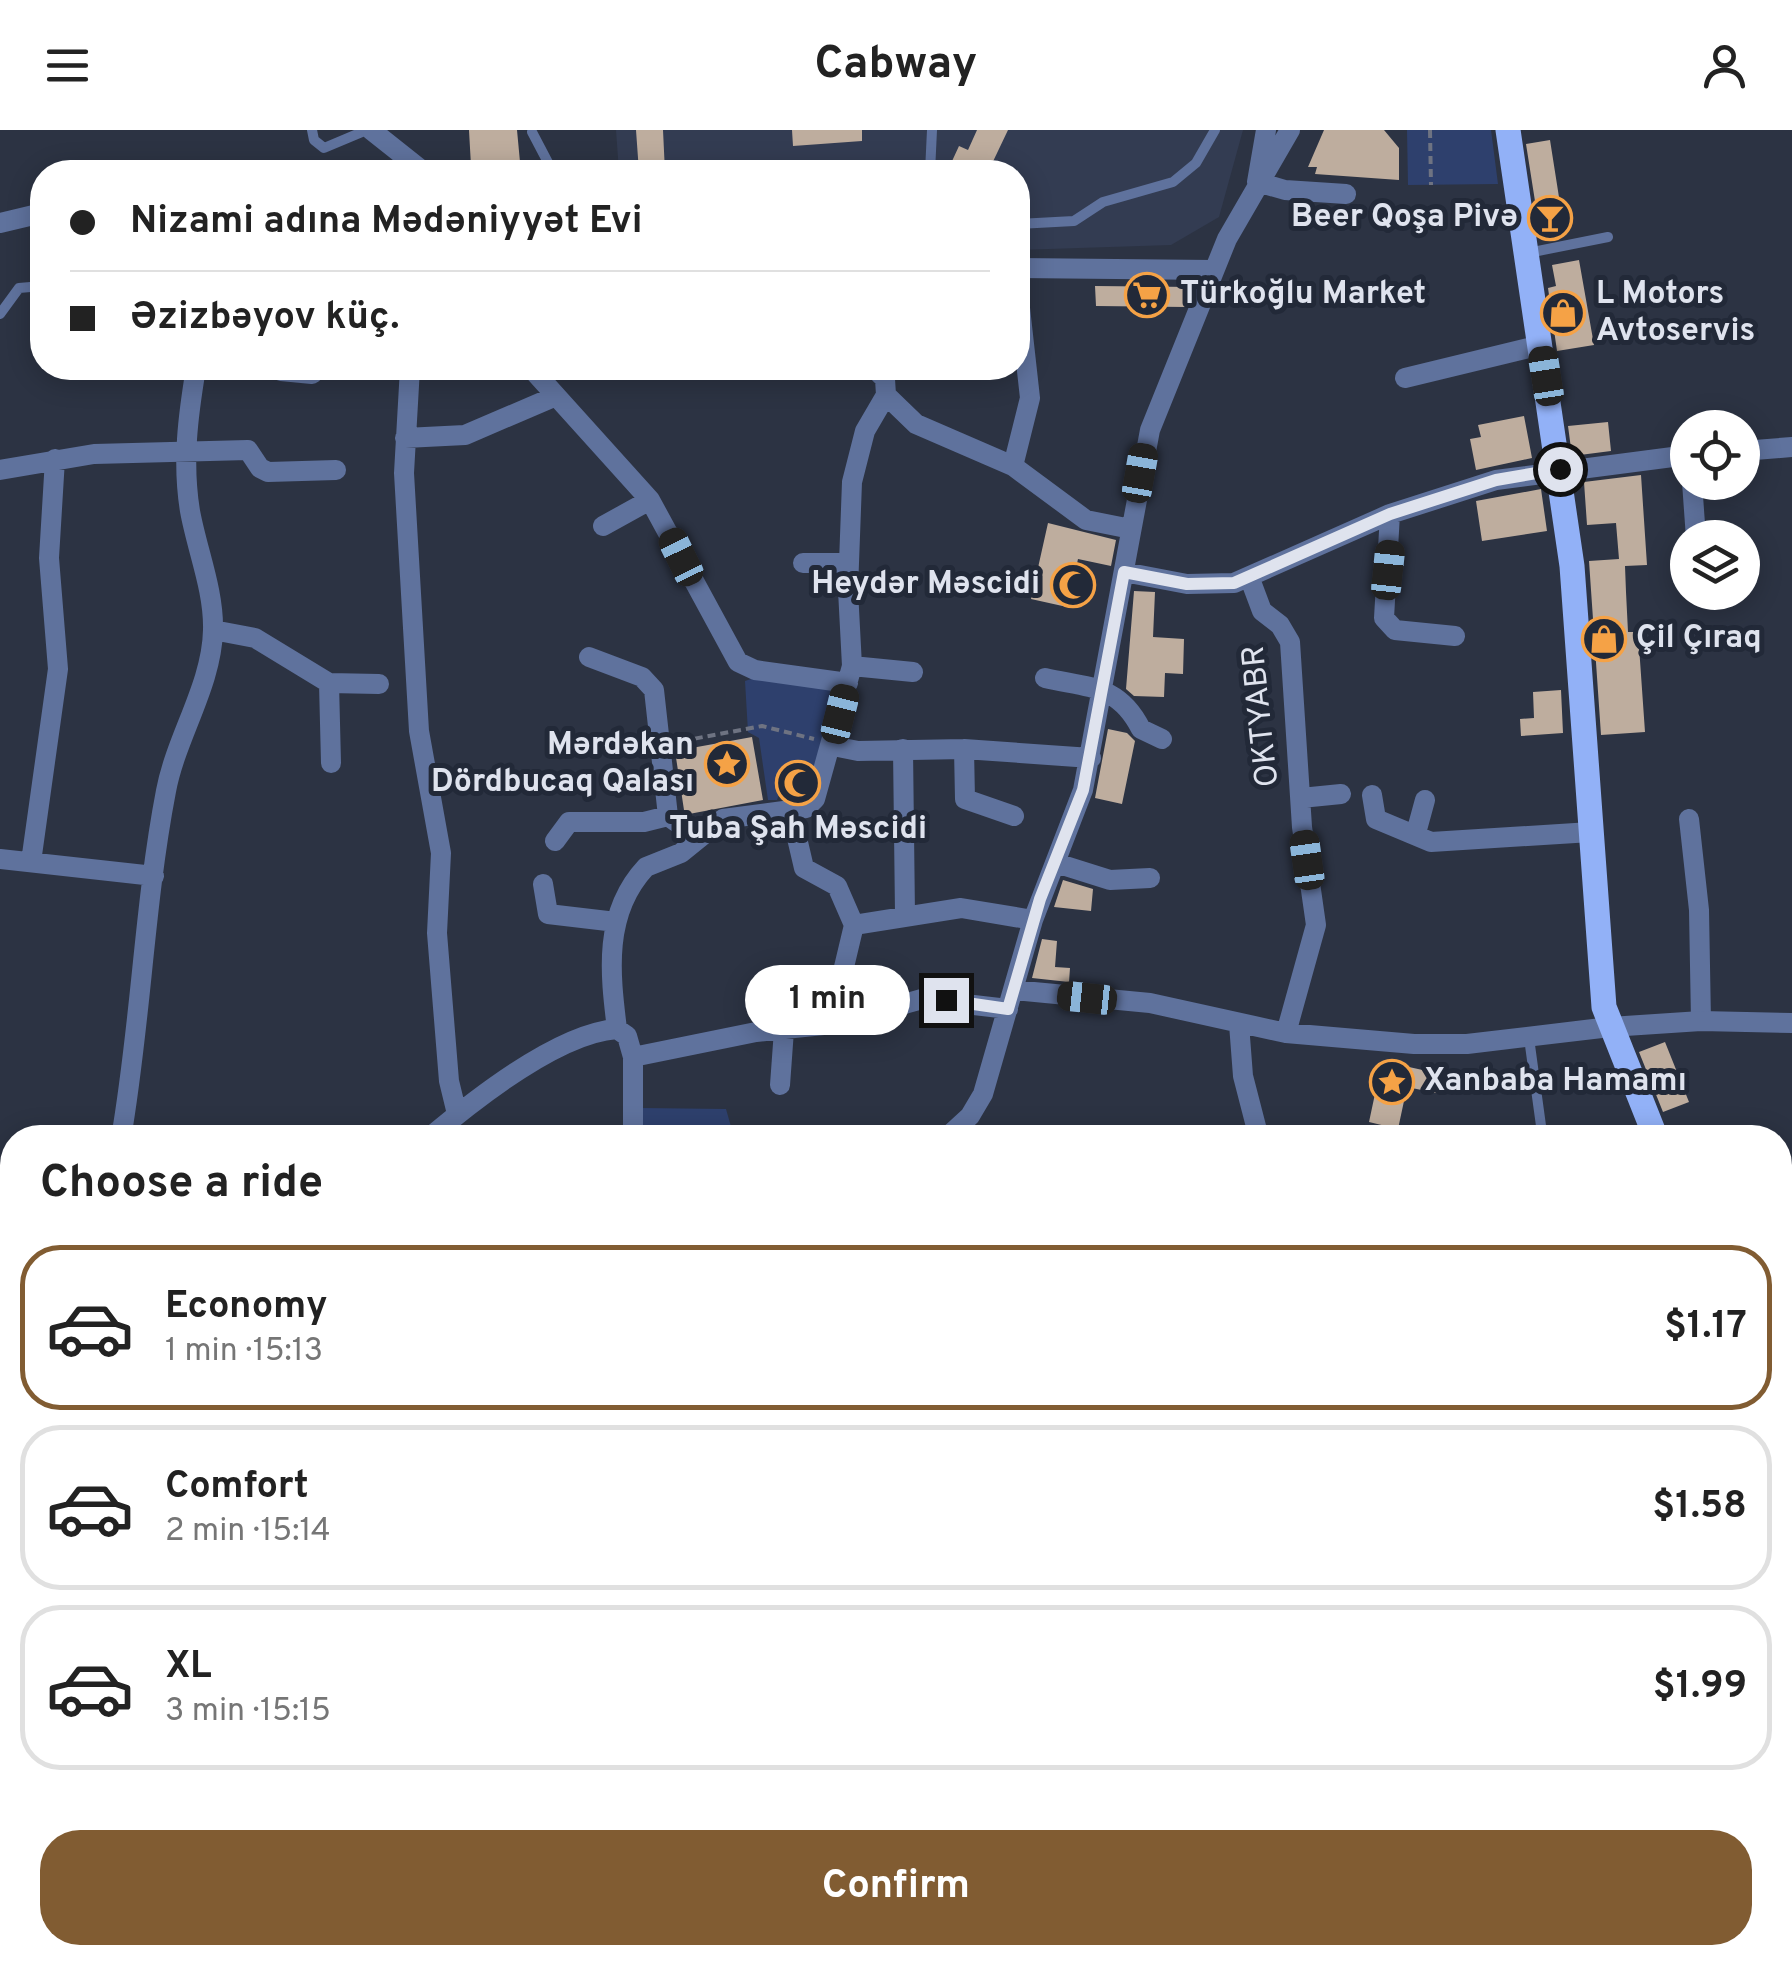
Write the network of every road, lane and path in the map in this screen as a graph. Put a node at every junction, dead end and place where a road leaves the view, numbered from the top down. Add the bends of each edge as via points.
1 (312, 130) edge
2 (369, 130) edge
3 (406, 130) edge
4 (932, 130) edge
5 (1215, 130) edge
6 (1266, 130) edge
7 (1290, 130) edge
8 (1430, 130) edge
9 (1508, 130) edge
10 (532, 132) edge
11 (402, 152) junction
12 (411, 160) edge
13 (546, 160) edge
14 (931, 160) edge
15 (1258, 182) junction
16 (1431, 185) dead end
17 (1346, 194) dead end
18 (30, 216) edge
19 (0, 223) edge
20 (1030, 223) edge
21 (1608, 238) dead end
22 (1527, 254) junction
23 (1030, 268) edge
24 (1213, 270) junction
25 (30, 287) edge
26 (0, 314) edge
27 (1541, 345) junction
28 (1404, 378) dead end
29 (194, 380) edge
30 (409, 380) edge
31 (542, 380) edge
32 (885, 380) edge
33 (1028, 380) edge
34 (886, 395) junction
35 (556, 396) junction
36 (406, 438) junction
37 (1792, 447) edge
38 (1760, 450) edge
39 (184, 452) junction
40 (1670, 458) edge
41 (55, 459) junction
42 (1013, 466) junction
43 (1560, 469) junction
44 (0, 470) edge
45 (336, 470) dead end
46 (650, 500) junction
47 (1390, 514) junction
48 (603, 526) dead end
49 (1131, 529) junction
50 (849, 562) junction
51 (803, 563) dead end
52 (1124, 572) junction
53 (1250, 579) junction
54 (213, 630) junction
55 (1455, 636) dead end
56 (589, 657) dead end
57 (913, 672) dead end
58 (850, 675) junction
59 (1045, 678) dead end
60 (329, 683) junction
61 (379, 684) dead end
62 (1104, 690) junction
63 (708, 736) junction
64 (1162, 739) dead end
65 (682, 741) dead end
66 (710, 745) dead end
67 (833, 746) junction
68 (964, 748) junction
69 (903, 749) junction
70 (1091, 758) junction
71 (330, 762) dead end
72 (1341, 794) dead end
73 (1372, 795) dead end
74 (1301, 798) junction
75 (1425, 800) dead end
76 (790, 808) junction
77 (668, 816) junction
78 (1014, 816) dead end
79 (1688, 819) dead end
80 (1590, 832) junction
81 (1416, 833) junction
82 (699, 838) junction
83 (555, 841) dead end
84 (0, 859) edge
85 (30, 862) junction
86 (1056, 863) junction
87 (154, 876) junction
88 (1150, 878) dead end
89 (543, 884) dead end
90 (905, 914) junction
91 (1033, 920) junction
92 (616, 922) junction
93 (854, 925) junction
94 (1011, 999) junction
95 (1701, 1021) junction
96 (845, 1022) junction
97 (1792, 1023) edge
98 (1239, 1024) junction
99 (1610, 1027) junction
100 (617, 1029) junction
101 (784, 1030) junction
102 (1286, 1033) junction
103 (1529, 1036) junction
104 (633, 1057) junction
105 (780, 1085) dead end
106 (457, 1114) junction
107 (123, 1125) edge
108 (444, 1125) edge
109 (633, 1125) edge
110 (959, 1125) edge
111 (1256, 1125) edge
112 (1541, 1125) edge
113 (1651, 1125) edge

1 - 2 lane via 324,148
2 - 11 street
3 - 11 street
4 - 14 lane
5 - 20 lane via 1196,164 1173,182 1104,202 1074,221
6 - 15 street
7 - 15 street
8 - 16 path
9 - 22 main road
10 - 13 lane
11 - 12 street
15 - 17 street
15 - 24 street
18 - 19 street
21 - 22 lane
22 - 27 main road
23 - 24 street
24 - 49 street via 1150,430
25 - 26 lane via 19,288
27 - 28 street
27 - 43 main road
29 - 39 street
30 - 36 street
31 - 35 street
32 - 34 street
33 - 42 street via 1030,398
34 - 42 street via 916,424
34 - 50 street via 854,466
35 - 36 street via 466,435
35 - 46 street
36 - 106 street via 419,731 441,853 437,933 448,1080
37 - 38 street
39 - 41 street
39 - 45 street via 248,450 268,472
39 - 54 street
40 - 43 street
41 - 44 street
41 - 85 street via 48,558 58,669
42 - 49 street via 1086,520
43 - 47 street via 1496,480
43 - 80 main road
46 - 48 street
46 - 58 street via 738,662 755,670
47 - 53 street
47 - 55 street via 1384,618 1395,630
49 - 52 street
50 - 51 street
50 - 58 street
52 - 53 street via 1201,585
52 - 62 street
53 - 74 street, OKTYABR via 1262,611 1290,642
54 - 60 street via 255,638
54 - 87 street via 167,784
56 - 77 street via 642,677 654,690
57 - 58 street
58 - 67 street
59 - 62 street
60 - 61 street
60 - 71 street
62 - 64 street via 1134,710 1141,729
62 - 70 street
63 - 65 path
63 - 66 path
63 - 67 path via 769,726
67 - 69 street
67 - 76 street via 814,802
68 - 69 street
68 - 70 street
68 - 78 street via 965,800
69 - 90 street
70 - 86 street
72 - 74 street
73 - 81 street via 1376,819
74 - 102 street, OKTYABR via 1316,925
75 - 81 street
76 - 82 street via 723,819
76 - 93 street via 804,868 837,886
77 - 82 street
77 - 83 street via 568,822
79 - 95 street via 1699,910
80 - 81 street via 1430,842
80 - 99 main road
82 - 92 street via 643,870
84 - 85 street
85 - 87 street
86 - 88 street via 1110,880
86 - 91 street
87 - 107 street
89 - 92 street via 548,914
90 - 91 street via 961,908
90 - 93 street
91 - 94 street
92 - 100 street via 609,966
93 - 96 street via 844,967
94 - 96 street via 922,999
94 - 98 street via 1150,1003
94 - 110 street via 977,1106
95 - 97 street
95 - 99 street
96 - 101 street
98 - 102 street
98 - 111 street
99 - 103 street
99 - 113 main road
100 - 104 street via 628,1036
100 - 106 street via 563,1047
101 - 104 street
101 - 105 street
102 - 103 street via 1437,1045
103 - 112 lane
104 - 109 street
106 - 108 street

